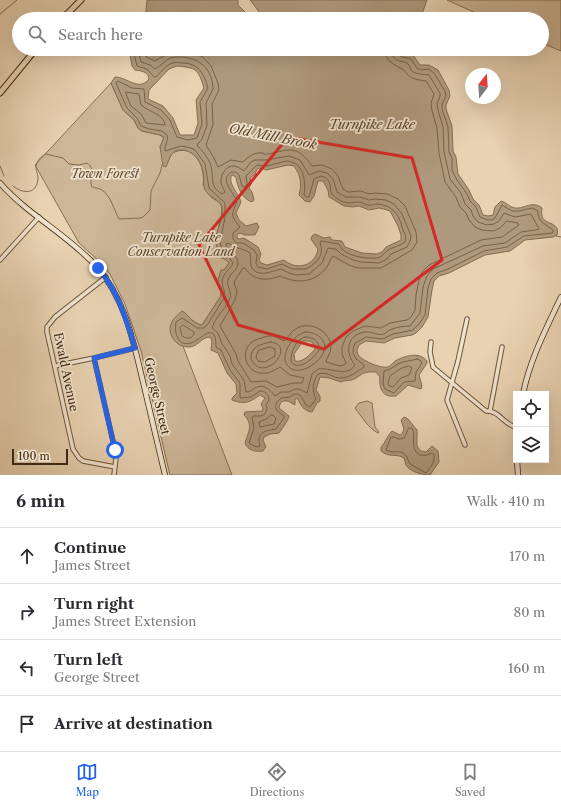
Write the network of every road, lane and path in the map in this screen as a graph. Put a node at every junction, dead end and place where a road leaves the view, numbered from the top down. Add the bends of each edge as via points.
1 (81, 0) edge
2 (69, 12) edge
3 (30, 56) edge
4 (0, 93) edge
5 (0, 183) edge
6 (39, 217) junction
7 (0, 260) edge
8 (106, 277) junction
9 (561, 297) edge
10 (467, 319) dead end
11 (431, 342) dead end
12 (502, 347) dead end
13 (135, 348) junction
14 (94, 358) junction
15 (55, 366) junction
16 (452, 383) junction
17 (524, 391) edge
18 (490, 411) junction
19 (513, 426) edge
20 (465, 445) dead end
21 (517, 463) edge
22 (115, 467) junction
23 (114, 475) edge
24 (165, 475) edge
25 (518, 475) edge

1 - 2 main road
3 - 4 main road
5 - 6 street, George Street
6 - 7 street
6 - 8 street, George Street via 75,245
8 - 13 street, George Street via 121,306
8 - 15 street, Ewald Avenue via 55,317 47,327
9 - 17 street via 532,359
10 - 16 street
11 - 16 street via 433,368
12 - 18 street
13 - 14 street
13 - 24 street, George Street
14 - 15 street
14 - 22 street via 115,450
15 - 22 street, Ewald Avenue via 73,449 83,461
16 - 18 street via 486,411
16 - 20 street via 446,400
18 - 19 street
21 - 25 street
22 - 23 street

